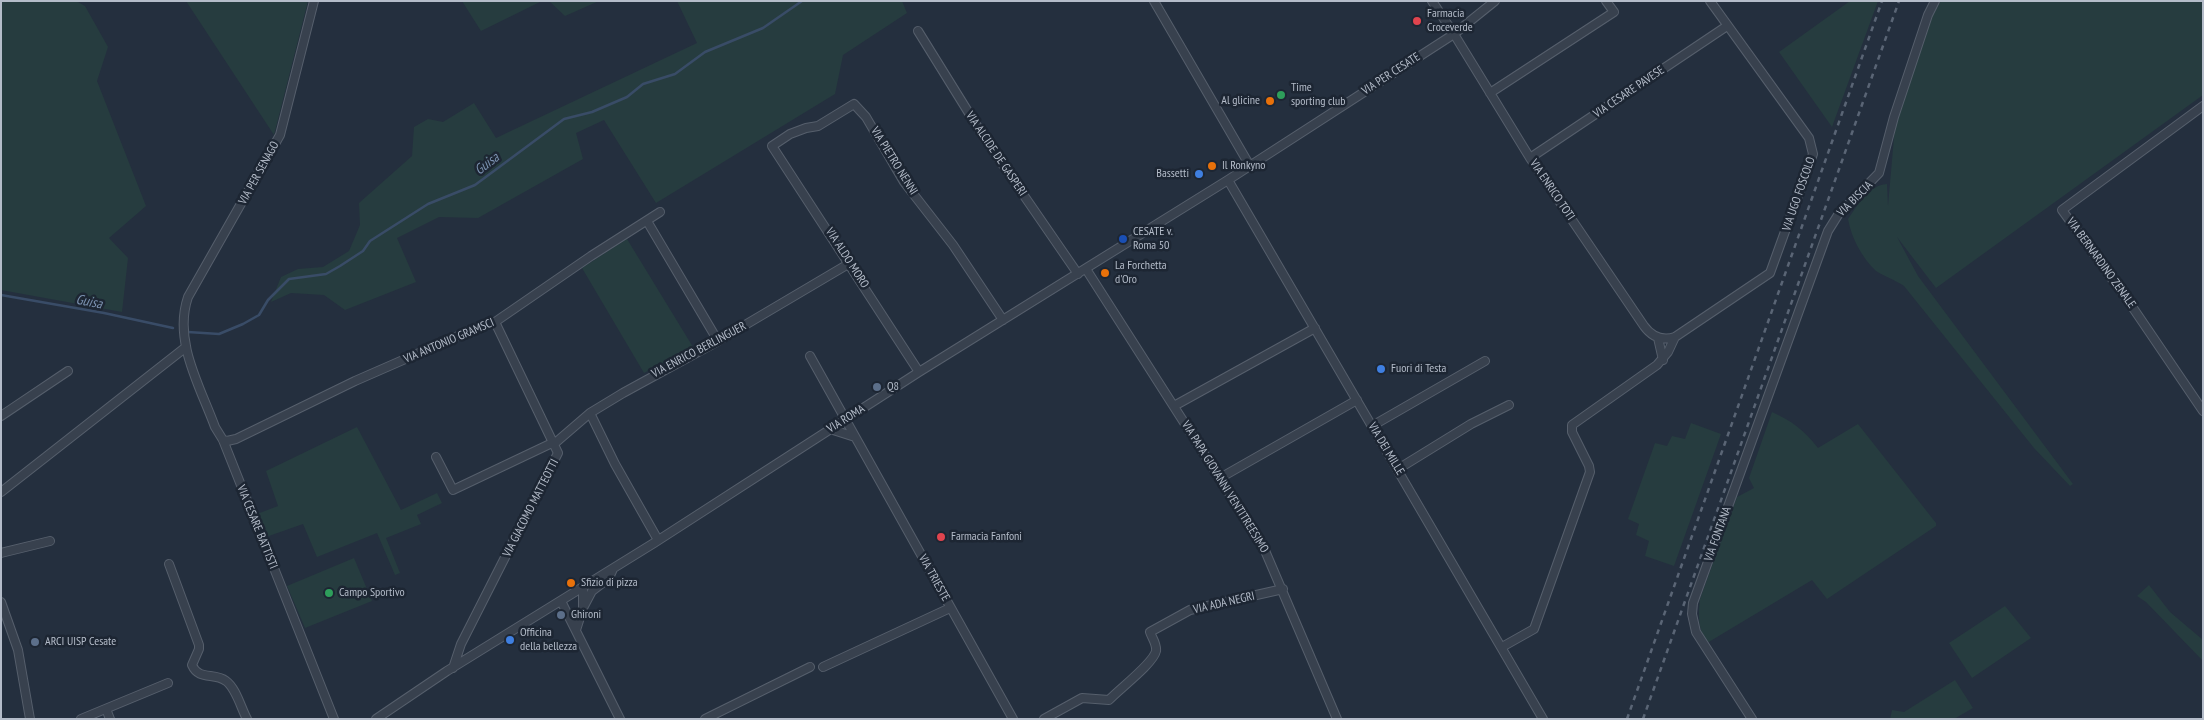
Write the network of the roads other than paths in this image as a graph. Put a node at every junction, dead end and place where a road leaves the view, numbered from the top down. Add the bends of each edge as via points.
1 (314, 1) edge
2 (1154, 1) edge
3 (1432, 1) edge
4 (1494, 1) edge
5 (1606, 1) edge
6 (1710, 1) edge
7 (1935, 1) edge
8 (1727, 26) junction
9 (918, 31) dead end
10 (1454, 34) junction
11 (1490, 93) junction
12 (2203, 106) edge
13 (772, 146) joint
14 (1530, 158) junction
15 (1250, 166) junction
16 (1228, 180) junction
17 (660, 212) dead end
18 (647, 221) junction
19 (1158, 224) joint
20 (850, 263) junction
21 (1086, 269) junction
22 (1078, 274) junction
23 (1003, 320) junction
24 (495, 322) junction
25 (1315, 328) junction
26 (182, 334) joint
27 (1675, 337) junction
28 (1658, 338) junction
29 (1788, 340) joint
30 (718, 341) junction
31 (186, 348) junction
32 (810, 356) dead end
33 (1663, 360) junction
34 (1484, 361) dead end
35 (68, 371) dead end
36 (919, 372) junction
37 (1357, 400) junction
38 (1509, 405) dead end
39 (1174, 406) junction
40 (2203, 411) edge
41 (590, 414) junction
42 (1, 416) edge
43 (845, 420) junction
44 (1372, 426) junction
45 (830, 429) junction
46 (855, 437) junction
47 (223, 440) junction
48 (553, 444) junction
49 (436, 458) dead end
50 (1398, 470) junction
51 (1220, 478) junction
52 (1, 492) edge
53 (658, 540) junction
54 (50, 541) dead end
55 (1, 553) edge
56 (169, 564) dead end
57 (614, 569) junction
58 (583, 588) junction
59 (1283, 589) junction
60 (561, 601) junction
61 (1, 602) edge
62 (582, 608) junction
63 (950, 608) junction
64 (576, 630) junction
65 (1502, 647) junction
66 (810, 666) dead end
67 (823, 667) dead end
68 (453, 668) junction
69 (168, 683) dead end
70 (106, 709) junction
71 (1543, 718) edge
72 (30, 719) edge
73 (81, 719) edge
74 (110, 719) edge
75 (247, 719) edge
76 (334, 719) edge
77 (376, 719) edge
78 (620, 719) edge
79 (705, 719) edge
80 (1014, 719) edge
81 (1044, 719) edge
82 (1337, 719) edge
83 (1752, 719) edge

1 - 26 street, VIA PER SENAGO via 280,134 188,297
2 - 15 street
3 - 10 street, VIA ENRICO TOTI
4 - 10 street, VIA PER CESATE
5 - 11 street via 1614,12
6 - 8 street, VIA UGO FOSCOLO
7 - 29 street, VIA BISCIA via 1894,117 1883,164 1873,181 1832,223
8 - 14 street, VIA CESARE PAVESE
8 - 27 street, VIA UGO FOSCOLO via 1809,138 1812,161 1770,273
9 - 22 street, VIA ALCIDE DE GASPERI via 985,139
10 - 11 street, VIA ENRICO TOTI
10 - 15 street, VIA PER CESATE
11 - 14 street, VIA ENRICO TOTI
12 - 40 street, VIA BERNARDINO ZENALE via 2062,210
13 - 20 street, VIA ALDO MORO
13 - 23 street, VIA PIETRO NENNI via 790,134 818,126 854,104 866,117 904,182 953,245
14 - 28 street, VIA ENRICO TOTI via 1648,331
15 - 16 street, VIA PER CESATE
16 - 19 street, VIA PER CESATE
16 - 25 street, VIA DEI MILLE
17 - 18 street, VIA ANTONIO GRAMSCI
18 - 24 street, VIA ANTONIO GRAMSCI
18 - 30 street
19 - 21 street, VIA ROMA
20 - 30 street, VIA ENRICO BERLINGUER
20 - 36 street, VIA ALDO MORO
21 - 22 street, VIA ROMA
21 - 39 street, VIA PAPA GIOVANNI VENTITREESIMO
22 - 23 street, VIA ROMA
23 - 36 street, VIA ROMA
24 - 47 street, VIA ANTONIO GRAMSCI via 355,381 236,439
24 - 48 street, VIA GIACOMO MATTEOTTI
25 - 37 street, VIA DEI MILLE
25 - 39 street
26 - 31 street, VIA CESARE BATTISTI
27 - 28 street
27 - 33 street, VIA UGO FOSCOLO
28 - 33 street
29 - 83 street, VIA FONTANA via 1693,603 1693,624
30 - 41 street, VIA ENRICO BERLINGUER via 648,378
31 - 47 street, VIA CESARE BATTISTI via 215,428
31 - 52 street
32 - 43 street, VIA TRIESTE
33 - 65 street, VIA UGO FOSCOLO via 1572,425 1572,432 1590,466 1587,481 1534,629
34 - 44 street
35 - 42 street
36 - 43 street, VIA ROMA
37 - 44 street, VIA DEI MILLE
37 - 51 street
38 - 50 street via 1471,424
39 - 51 street, VIA PAPA GIOVANNI VENTITREESIMO
41 - 48 street, VIA ENRICO BERLINGUER
41 - 53 street
43 - 45 street, VIA ROMA
43 - 46 street, VIA TRIESTE
44 - 50 street, VIA DEI MILLE
45 - 46 street
45 - 53 street, VIA ROMA
46 - 63 street, VIA TRIESTE
47 - 76 street, VIA CESARE BATTISTI
48 - 49 street, VIA ENRICO BERLINGUER via 453,490
48 - 68 street, VIA GIACOMO MATTEOTTI via 558,450 554,464 461,644
50 - 65 street, VIA DEI MILLE
51 - 59 street, VIA PAPA GIOVANNI VENTITREESIMO via 1263,546
53 - 57 street, VIA ROMA
54 - 55 street
56 - 75 street via 199,649 192,665 195,671 228,682
57 - 58 street, VIA ROMA
57 - 62 street via 609,578 592,591
58 - 60 street, VIA ROMA
58 - 62 street
59 - 81 street, VIA ADA NEGRI via 1190,610 1150,632 1156,652 1149,663 1108,700 1082,698
59 - 82 street, VIA PAPA GIOVANNI VENTITREESIMO
60 - 64 street
60 - 68 street, VIA ROMA
61 - 72 street via 18,650
62 - 64 street
63 - 67 street
63 - 80 street, VIA TRIESTE
64 - 78 street
65 - 71 street, VIA DEI MILLE
66 - 79 street
68 - 77 street, VIA ROMA
69 - 70 street
70 - 73 street
70 - 74 street

